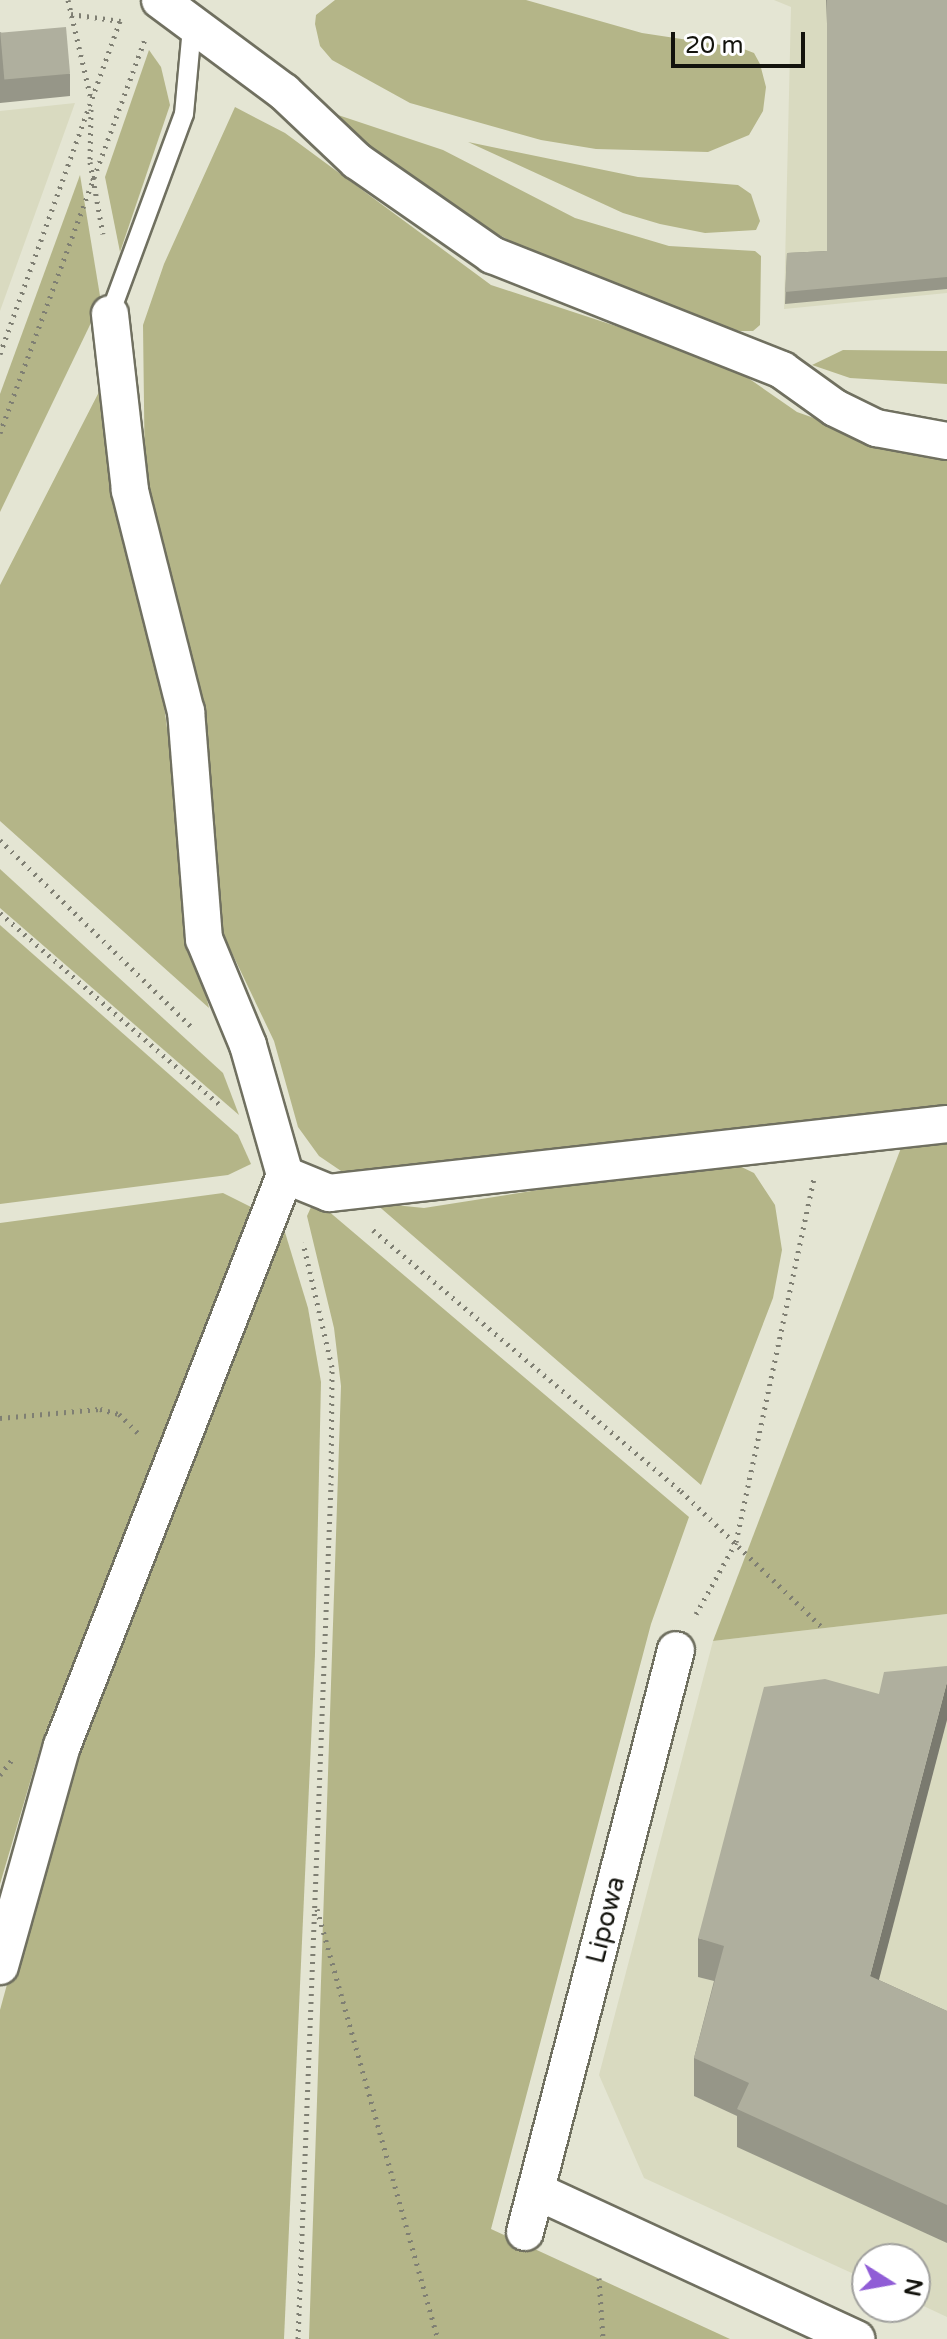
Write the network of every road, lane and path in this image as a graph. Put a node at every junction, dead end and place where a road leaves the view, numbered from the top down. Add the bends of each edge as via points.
1 (68, 0) edge
2 (125, 10) dead end
3 (71, 14) junction
4 (154, 14) edge
5 (121, 21) junction
6 (192, 28) junction
7 (91, 101) junction
8 (92, 185) junction
9 (105, 240) dead end
10 (110, 314) joint
11 (0, 354) edge
12 (0, 433) edge
13 (947, 441) edge
14 (0, 913) edge
15 (233, 1119) dead end
16 (947, 1124) edge
17 (836, 1137) junction
18 (285, 1175) junction
19 (0, 1418) edge
20 (141, 1446) dead end
21 (736, 1542) junction
22 (823, 1628) dead end
23 (676, 1650) joint
24 (19, 1750) dead end
25 (0, 1775) edge
26 (315, 1903) junction
27 (0, 1966) edge
28 (536, 2191) junction
29 (525, 2232) dead end
30 (599, 2278) dead end
31 (298, 2339) edge
32 (438, 2339) edge
33 (603, 2339) edge
34 (856, 2339) edge

1 - 3 path
2 - 5 path
3 - 5 path
3 - 7 path
4 - 6 street
4 - 8 path
5 - 7 path
6 - 10 lane via 184,114
6 - 13 street via 284,92 357,161 492,255 769,364 876,428
7 - 8 path
7 - 11 path
8 - 9 path
8 - 12 path
10 - 18 street via 130,490 186,712 204,939 248,1045
14 - 15 path
16 - 17 street
17 - 18 street via 329,1193
17 - 21 path via 810,1188
18 - 26 path via 332,1367
18 - 27 street via 62,1746
19 - 20 path via 100,1409 119,1414 140,1432
21 - 22 path
21 - 23 path
23 - 28 street, Lipowa
24 - 25 path
26 - 31 path
26 - 32 path
28 - 29 street, Lipowa
28 - 34 street
30 - 33 path

